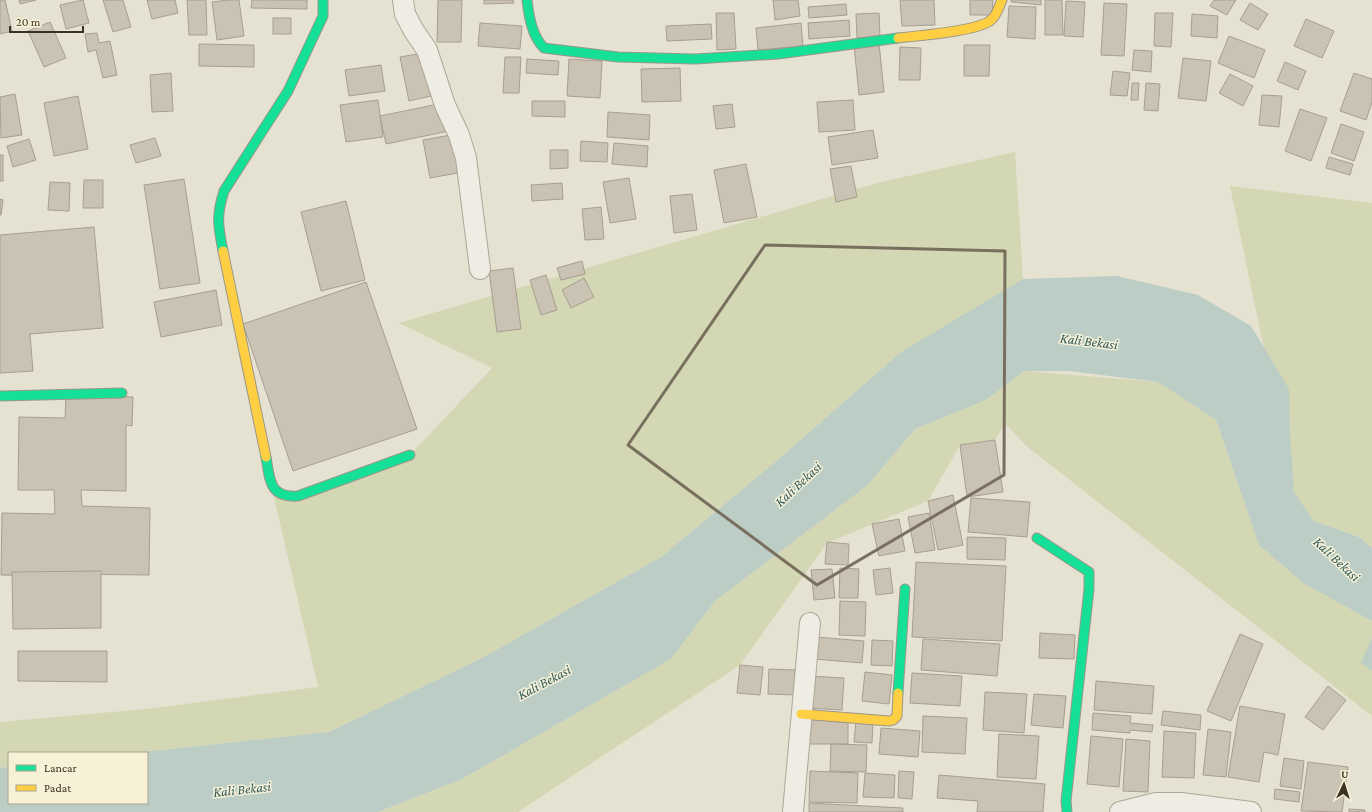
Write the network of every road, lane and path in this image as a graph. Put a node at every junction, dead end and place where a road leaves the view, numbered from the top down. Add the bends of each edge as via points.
1 (323, 0) edge
2 (403, 0) edge
3 (527, 0) edge
4 (1002, 0) edge
5 (480, 269) dead end
6 (122, 393) dead end
7 (0, 396) edge
8 (410, 456) dead end
9 (1037, 538) dead end
10 (904, 589) dead end
11 (810, 623) dead end
12 (801, 714) junction
13 (1243, 811) edge
14 (793, 812) edge
15 (1067, 812) edge
16 (1120, 812) edge

1 - 8 street via 323,16 288,91 224,191 219,206 218,226 274,490 280,495 298,496
2 - 5 street via 405,14 427,50 466,158
3 - 4 street via 535,36 544,48 618,57 695,60 778,54 955,31 986,24 993,19
6 - 7 street
9 - 15 street via 1089,572
10 - 12 street via 897,716 889,721
11 - 12 street
12 - 14 street
13 - 16 street via 1181,803 1156,804

